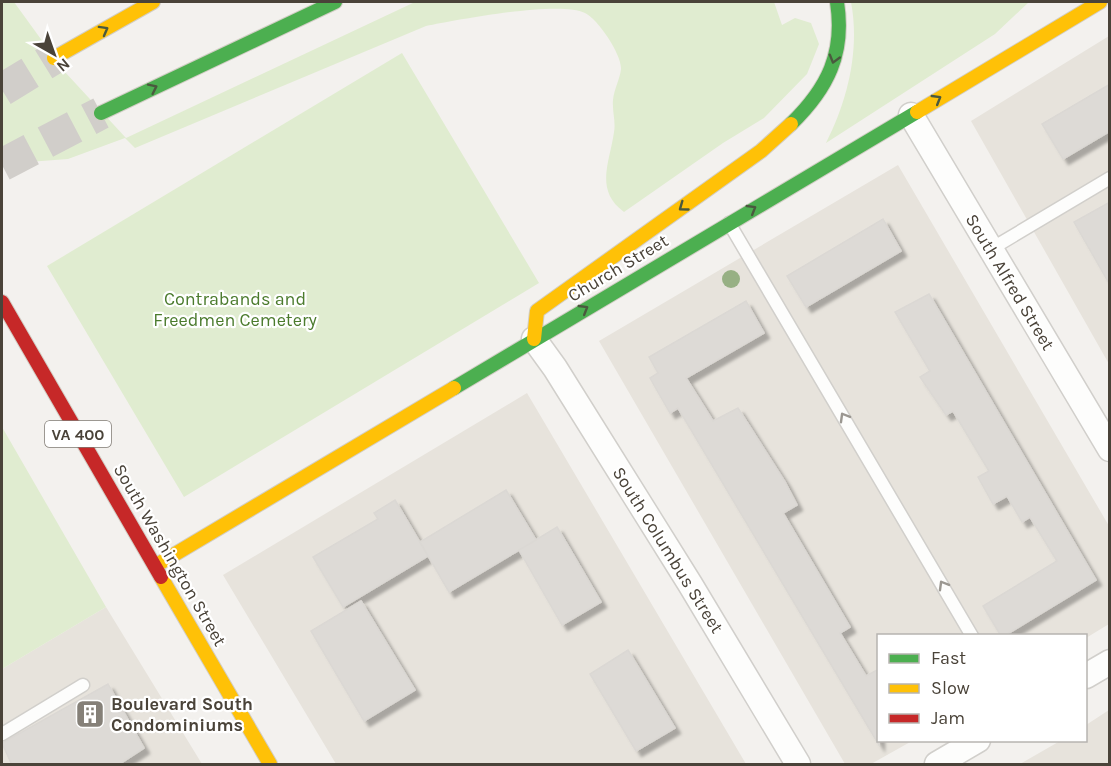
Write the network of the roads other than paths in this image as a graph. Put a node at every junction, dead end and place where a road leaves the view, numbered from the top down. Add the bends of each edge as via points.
1 (153, 2) edge
2 (335, 2) edge
3 (837, 2) edge
4 (1100, 2) edge
5 (54, 58) tunnel mouth
6 (101, 113) tunnel mouth
7 (911, 115) junction
8 (1110, 178) edge
9 (729, 222) junction
10 (991, 249) junction
11 (2, 302) edge
12 (534, 339) junction
13 (1110, 449) edge
14 (155, 566) junction
15 (971, 634) edge
16 (1110, 662) edge
17 (1087, 675) edge
18 (83, 685) dead end
19 (2, 734) edge
20 (976, 742) edge
21 (270, 765) edge
22 (798, 765) edge
23 (937, 765) edge

5 -> 1 main road
6 -> 2 main road
3 -> 12 main road via 840,38 830,73 814,101 761,151 537,311
7 -> 4 main road, Church Street
9 -> 7 main road, Church Street
7 - 10 street, South Alfred Street
8 - 10 lane
12 -> 9 main road, Church Street
15 -> 9 lane
10 - 13 street, South Alfred Street
11 - 14 main road, South Washington Street / VA 400
12 - 14 main road, Church Street
12 - 22 street, South Columbus Street via 690,584
14 - 21 main road, South Washington Street / VA 400
16 - 17 street
18 - 19 lane
20 - 23 street

